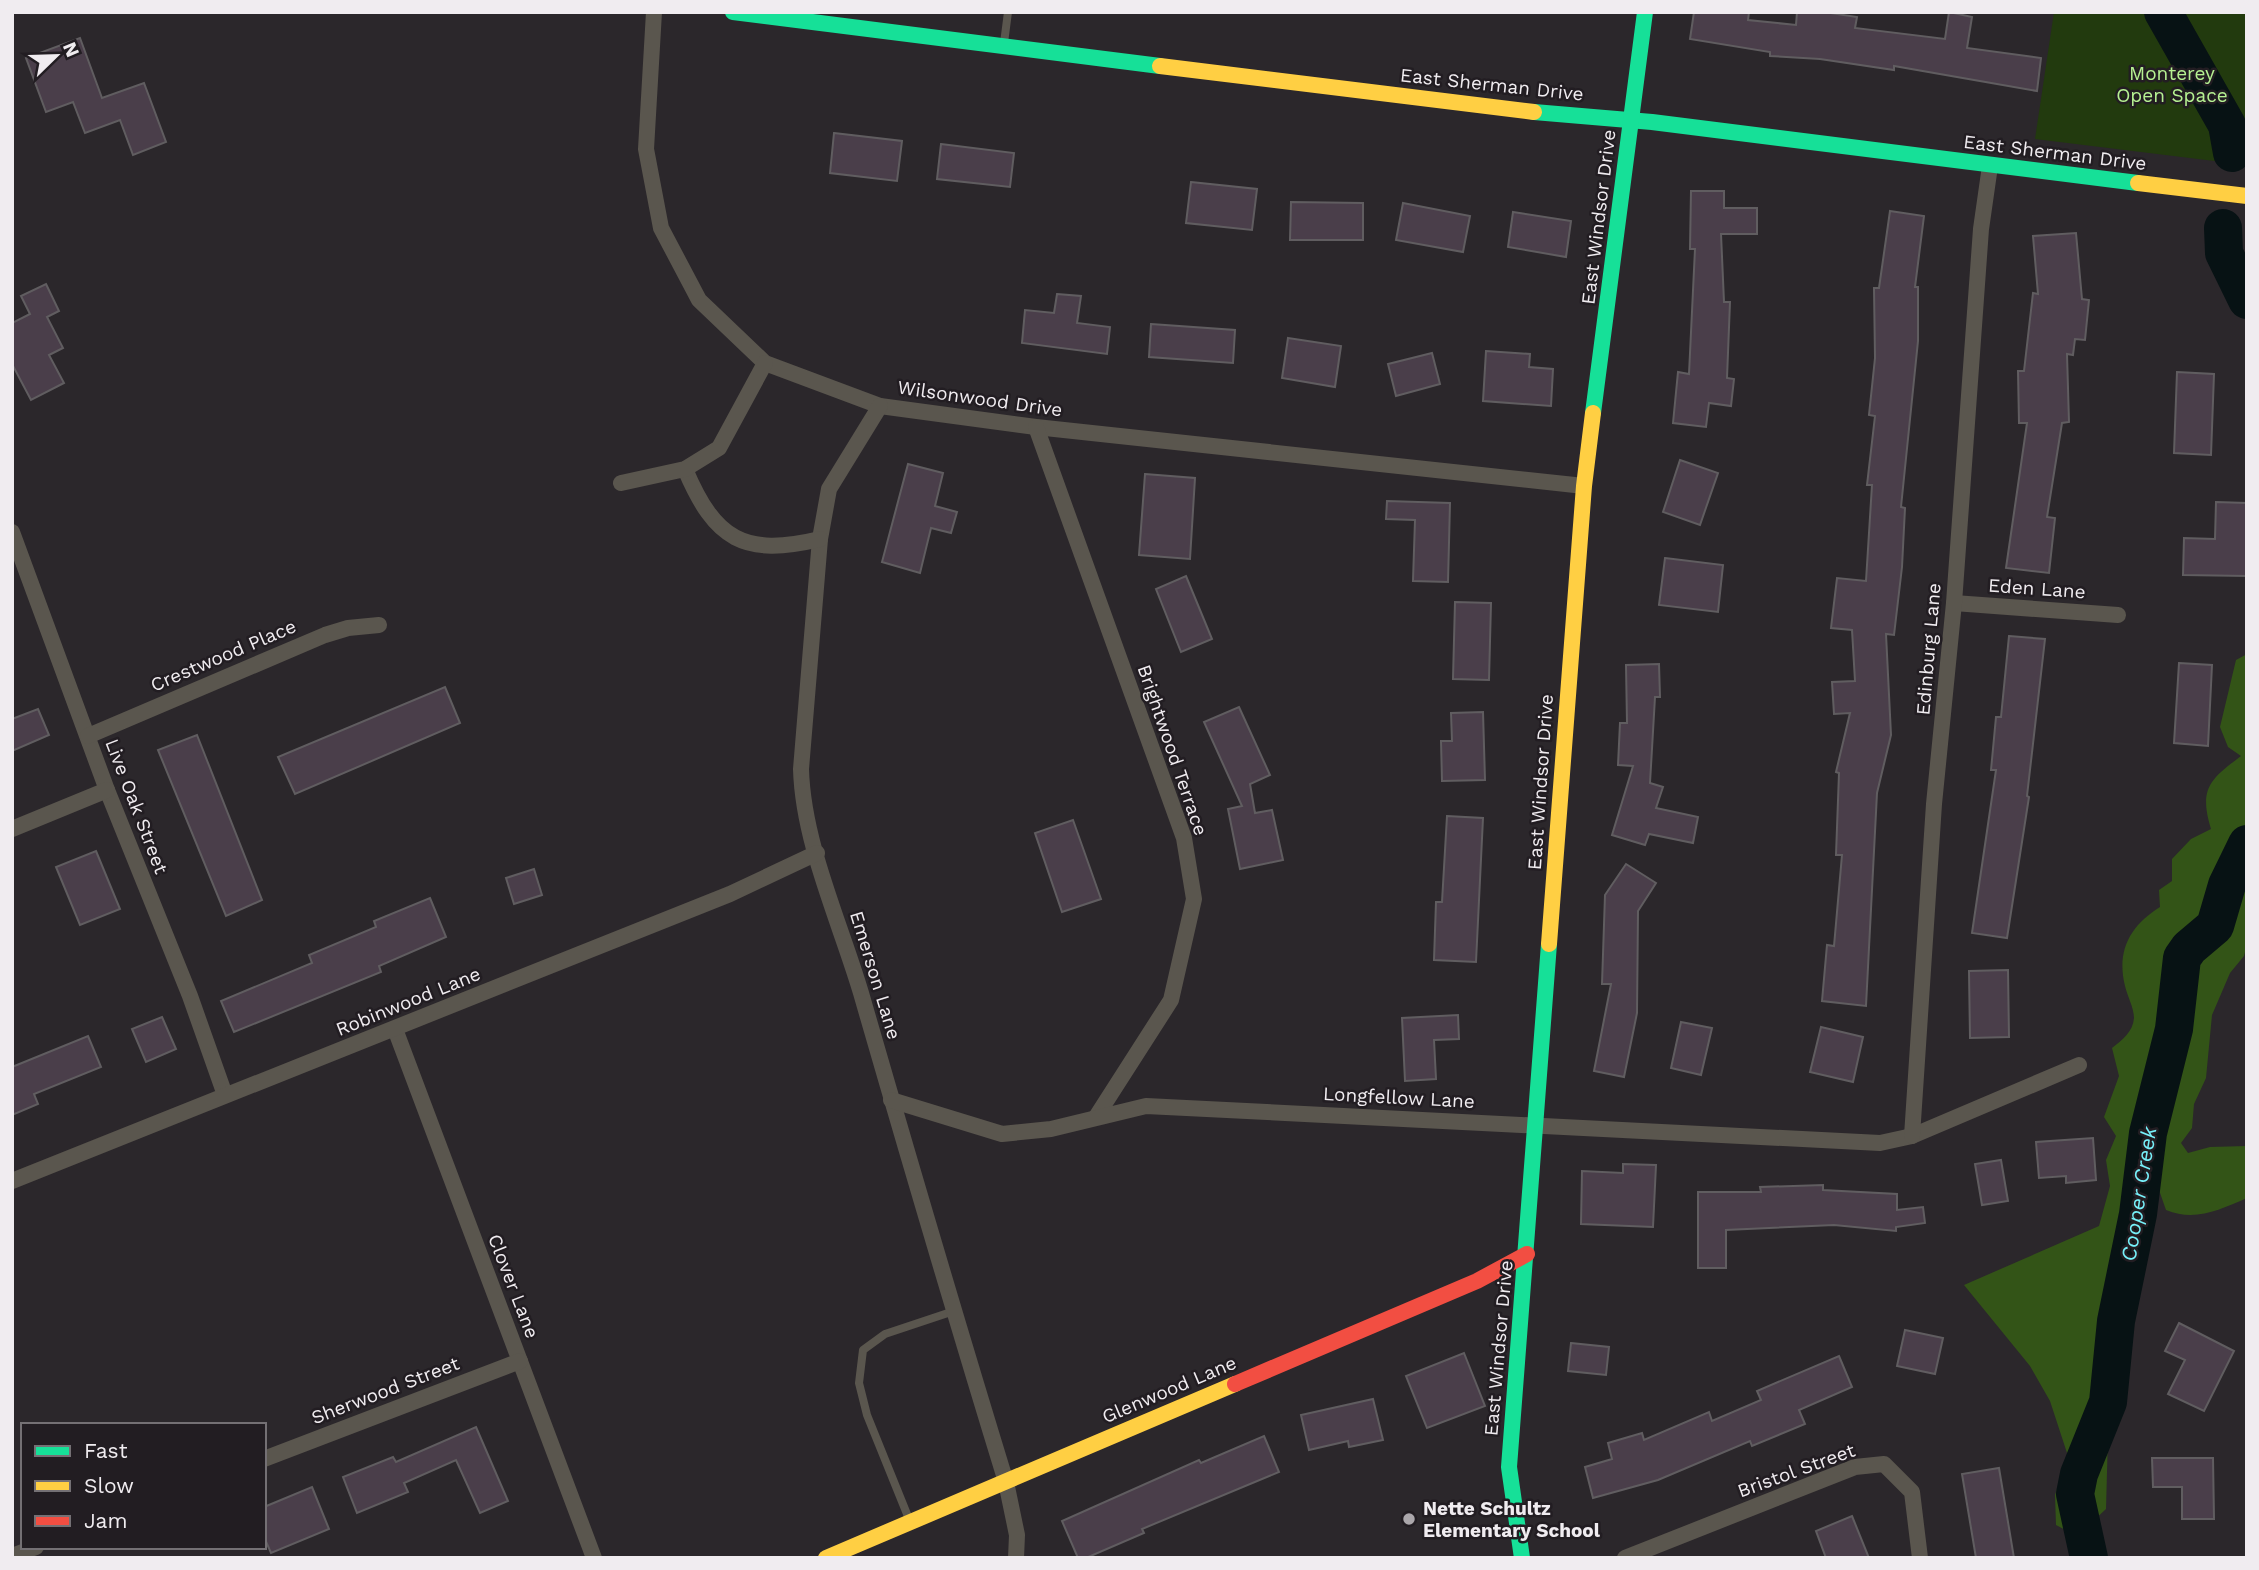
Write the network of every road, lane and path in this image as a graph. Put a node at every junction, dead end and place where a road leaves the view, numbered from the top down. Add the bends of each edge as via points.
1 (654, 12) edge
2 (733, 12) edge
3 (1008, 12) edge
4 (1645, 12) edge
5 (1004, 46) junction
6 (1632, 119) junction
7 (1990, 166) junction
8 (2247, 196) edge
9 (765, 363) junction
10 (880, 406) junction
11 (1037, 428) junction
12 (685, 469) junction
13 (621, 483) dead end
14 (1584, 486) junction
15 (12, 533) edge
16 (820, 539) junction
17 (1954, 603) junction
18 (2118, 615) dead end
19 (379, 625) dead end
20 (88, 736) junction
21 (107, 790) junction
22 (12, 829) edge
23 (817, 853) junction
24 (395, 1029) junction
25 (2079, 1065) dead end
26 (225, 1095) junction
27 (891, 1100) junction
28 (1096, 1117) junction
29 (1534, 1124) junction
30 (1912, 1136) junction
31 (12, 1181) edge
32 (1527, 1254) junction
33 (954, 1311) junction
34 (520, 1361) junction
35 (266, 1457) edge
36 (1006, 1482) junction
37 (910, 1522) junction
38 (31, 1549) edge
39 (12, 1556) edge
40 (594, 1558) edge
41 (826, 1558) edge
42 (1016, 1558) edge
43 (1522, 1558) edge
44 (1625, 1558) edge
45 (1920, 1558) edge

1 - 9 street, Wilsonwood Drive via 646,149 661,228 699,300
2 - 5 street, East Sherman Drive
3 - 5 lane
4 - 6 street, East Windsor Drive
5 - 6 street, East Sherman Drive via 1515,110
6 - 7 street, East Sherman Drive
6 - 14 street, East Windsor Drive
7 - 8 street, East Sherman Drive
7 - 17 street, Edinburg Lane via 1981,229
9 - 10 street, Wilsonwood Drive
9 - 12 street via 719,448
10 - 11 street, Wilsonwood Drive
10 - 16 street, Emerson Lane via 829,489
11 - 14 street, Wilsonwood Drive
11 - 28 street, Brightwood Terrace via 1184,838 1194,899 1171,1000
12 - 13 street
12 - 16 street via 703,507 729,535 757,546 784,548
14 - 29 street, East Windsor Drive
15 - 20 street, Live Oak Street
16 - 23 street, Emerson Lane via 800,769 807,828
17 - 18 street, Eden Lane
17 - 30 street, Edinburg Lane via 1934,804
19 - 20 street, Crestwood Place via 325,635
20 - 21 street, Live Oak Street
21 - 22 street
21 - 26 street, Live Oak Street
23 - 24 street, Robinwood Lane via 730,894
23 - 27 street, Emerson Lane
24 - 26 street, Robinwood Lane
24 - 34 street, Clover Lane
25 - 30 street, Longfellow Lane
26 - 31 street, Robinwood Lane
27 - 28 street, Longfellow Lane via 1002,1134 1051,1129
27 - 33 street, Emerson Lane
28 - 29 street, Longfellow Lane via 1146,1106
29 - 30 street, Longfellow Lane via 1880,1143
29 - 32 street, East Windsor Drive
32 - 36 street, Glenwood Lane via 1477,1281
32 - 43 street, East Windsor Drive via 1509,1467
33 - 36 street, Emerson Lane
33 - 37 lane via 885,1334 863,1350 859,1383 867,1415
34 - 35 street, Sherwood Street
34 - 40 street, Clover Lane
36 - 37 street, Glenwood Lane
36 - 42 street, Emerson Lane via 1017,1535
37 - 41 street, Glenwood Lane
38 - 39 street
44 - 45 street, Bristol Street via 1854,1467 1884,1464 1912,1492

